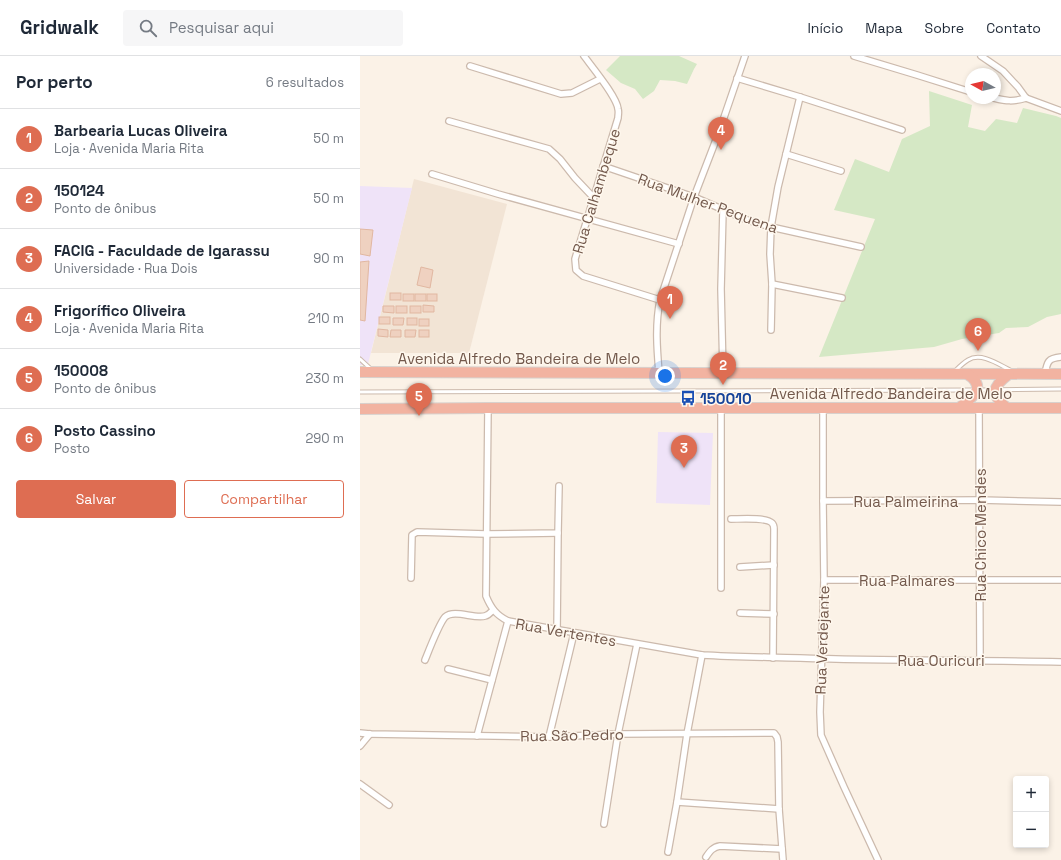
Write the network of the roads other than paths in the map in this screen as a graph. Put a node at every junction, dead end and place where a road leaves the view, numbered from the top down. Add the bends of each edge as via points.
1 (584, 56) edge
2 (745, 56) edge
3 (854, 56) edge
4 (981, 56) edge
5 (470, 66) dead end
6 (737, 78) junction
7 (600, 79) junction
8 (965, 90) edge
9 (800, 97) junction
10 (1026, 98) junction
11 (1001, 99) edge
12 (1061, 111) edge
13 (450, 121) dead end
14 (902, 130) dead end
15 (786, 154) junction
16 (603, 166) junction
17 (841, 170) dead end
18 (432, 174) dead end
19 (593, 197) junction
20 (694, 197) junction
21 (723, 210) junction
22 (588, 219) junction
23 (771, 227) junction
24 (679, 244) junction
25 (860, 247) dead end
26 (772, 284) junction
27 (842, 298) dead end
28 (660, 300) junction
29 (771, 330) dead end
30 (1061, 357) edge
31 (360, 359) edge
32 (360, 372) edge
33 (375, 372) junction
34 (723, 373) junction
35 (659, 374) junction
36 (951, 374) junction
37 (967, 374) junction
38 (1013, 374) junction
39 (1045, 374) junction
40 (1061, 374) edge
41 (1061, 389) edge
42 (977, 390) junction
43 (995, 390) junction
44 (360, 392) edge
45 (488, 408) junction
46 (721, 408) junction
47 (823, 408) junction
48 (959, 408) junction
49 (980, 408) junction
50 (1007, 408) junction
51 (1061, 408) edge
52 (360, 409) edge
53 (558, 486) dead end
54 (980, 500) junction
55 (823, 501) junction
56 (1061, 502) edge
57 (732, 519) dead end
58 (486, 534) junction
59 (558, 534) junction
60 (774, 566) junction
61 (740, 567) dead end
62 (411, 578) dead end
63 (980, 579) junction
64 (824, 580) junction
65 (1061, 580) edge
66 (721, 588) dead end
67 (493, 610) junction
68 (740, 613) dead end
69 (774, 614) junction
70 (508, 621) junction
71 (557, 631) junction
72 (574, 633) junction
73 (637, 644) junction
74 (702, 655) junction
75 (773, 658) junction
76 (822, 659) junction
77 (425, 660) dead end
78 (980, 661) junction
79 (1061, 662) edge
80 (448, 668) dead end
81 (492, 680) junction
82 (360, 733) edge
83 (370, 734) junction
84 (618, 734) junction
85 (687, 734) junction
86 (477, 736) junction
87 (549, 737) junction
88 (360, 746) edge
89 (360, 784) edge
90 (677, 802) junction
91 (390, 805) dead end
92 (780, 809) junction
93 (604, 824) dead end
94 (782, 849) junction
95 (668, 852) dead end
96 (706, 857) dead end
97 (783, 860) edge
98 (878, 860) edge

1 - 7 street, Rua Calhambeque
2 - 6 street
3 - 8 street
4 - 10 street via 1003,71
5 - 7 street via 561,94 572,93
6 - 9 street
6 - 20 street
7 - 16 street, Rua Calhambeque via 615,100 618,109 618,118
9 - 14 street
9 - 15 street
10 - 11 street via 1017,101
10 - 12 street
13 - 19 street via 549,149
15 - 17 street
15 - 23 street
16 - 19 street, Rua Calhambeque
16 - 20 street, Rua Mulher Pequena
18 - 22 street
19 - 22 street, Rua Calhambeque
20 - 21 street, Rua Mulher Pequena
20 - 24 street
21 - 23 street, Rua Mulher Pequena
21 - 34 street
22 - 24 street
22 - 28 street, Rua Calhambeque via 575,259 578,273
23 - 25 street, Rua Mulher Pequena
23 - 26 street
24 - 28 street
26 - 27 street
26 - 29 street
28 - 35 street via 656,339
30 - 39 street via 1050,360
31 - 33 lane
32 - 33 highway, Avenida Alfredo Bandeira de Melo
33 - 35 highway, Avenida Alfredo Bandeira de Melo
34 - 35 highway, Avenida Alfredo Bandeira de Melo
34 - 36 highway, Avenida Alfredo Bandeira de Melo
36 - 37 highway, Avenida Alfredo Bandeira de Melo
36 - 38 lane via 967,360 978,357 990,360
37 - 38 highway, Avenida Alfredo Bandeira de Melo
37 - 42 highway via 973,378
38 - 39 highway, Avenida Alfredo Bandeira de Melo
38 - 43 highway via 998,383
39 - 40 highway, Avenida Alfredo Bandeira de Melo
41 - 43 lane
42 - 43 lane
42 - 44 lane
42 - 48 highway via 971,399
43 - 50 highway
45 - 46 highway, Avenida Alfredo Bandeira de Melo
45 - 52 highway, Avenida Alfredo Bandeira de Melo
45 - 58 street
46 - 47 highway, Avenida Alfredo Bandeira de Melo
46 - 66 street
47 - 48 highway, Avenida Alfredo Bandeira de Melo
47 - 55 street, Rua Verdejante
48 - 49 highway, Avenida Alfredo Bandeira de Melo
49 - 50 highway, Avenida Alfredo Bandeira de Melo
49 - 54 street, Rua Chico Mendes
50 - 51 highway, Avenida Alfredo Bandeira de Melo
53 - 59 street
54 - 55 street, Rua Palmeirina
54 - 56 street, Rua Palmeirina
54 - 63 street, Rua Chico Mendes
55 - 64 street, Rua Verdejante
57 - 60 street via 764,520 773,525
58 - 59 street
58 - 62 street via 417,532 412,536
58 - 67 street via 486,596
59 - 71 street
60 - 61 street
60 - 69 street
63 - 64 street, Rua Palmares
63 - 65 street, Rua Palmares
63 - 78 street, Rua Chico Mendes
64 - 76 street, Rua Verdejante
67 - 70 street, Rua Vertentes
67 - 77 street via 485,616 446,616
68 - 69 street
69 - 75 street
70 - 71 street, Rua Vertentes
70 - 81 street
71 - 72 street, Rua Vertentes
72 - 73 street, Rua Vertentes
72 - 87 street
73 - 74 street, Rua Vertentes
73 - 84 street
74 - 75 street, Rua Vertentes
74 - 85 street
75 - 76 street, Rua Vertentes
76 - 78 street, Rua Ouricuri
76 - 98 street, Rua Verdejante via 821,735
78 - 79 street, Rua Ouricuri
80 - 81 street
81 - 86 street
82 - 83 street, Rua São Pedro
83 - 86 street, Rua São Pedro
83 - 88 street
84 - 85 street, Rua São Pedro
84 - 87 street, Rua São Pedro
84 - 93 street
85 - 90 street
85 - 92 street, Rua São Pedro via 774,733 778,742
86 - 87 street, Rua São Pedro
89 - 91 street
90 - 92 street
90 - 95 street
92 - 94 street
94 - 96 street via 720,846 711,850
94 - 97 street

